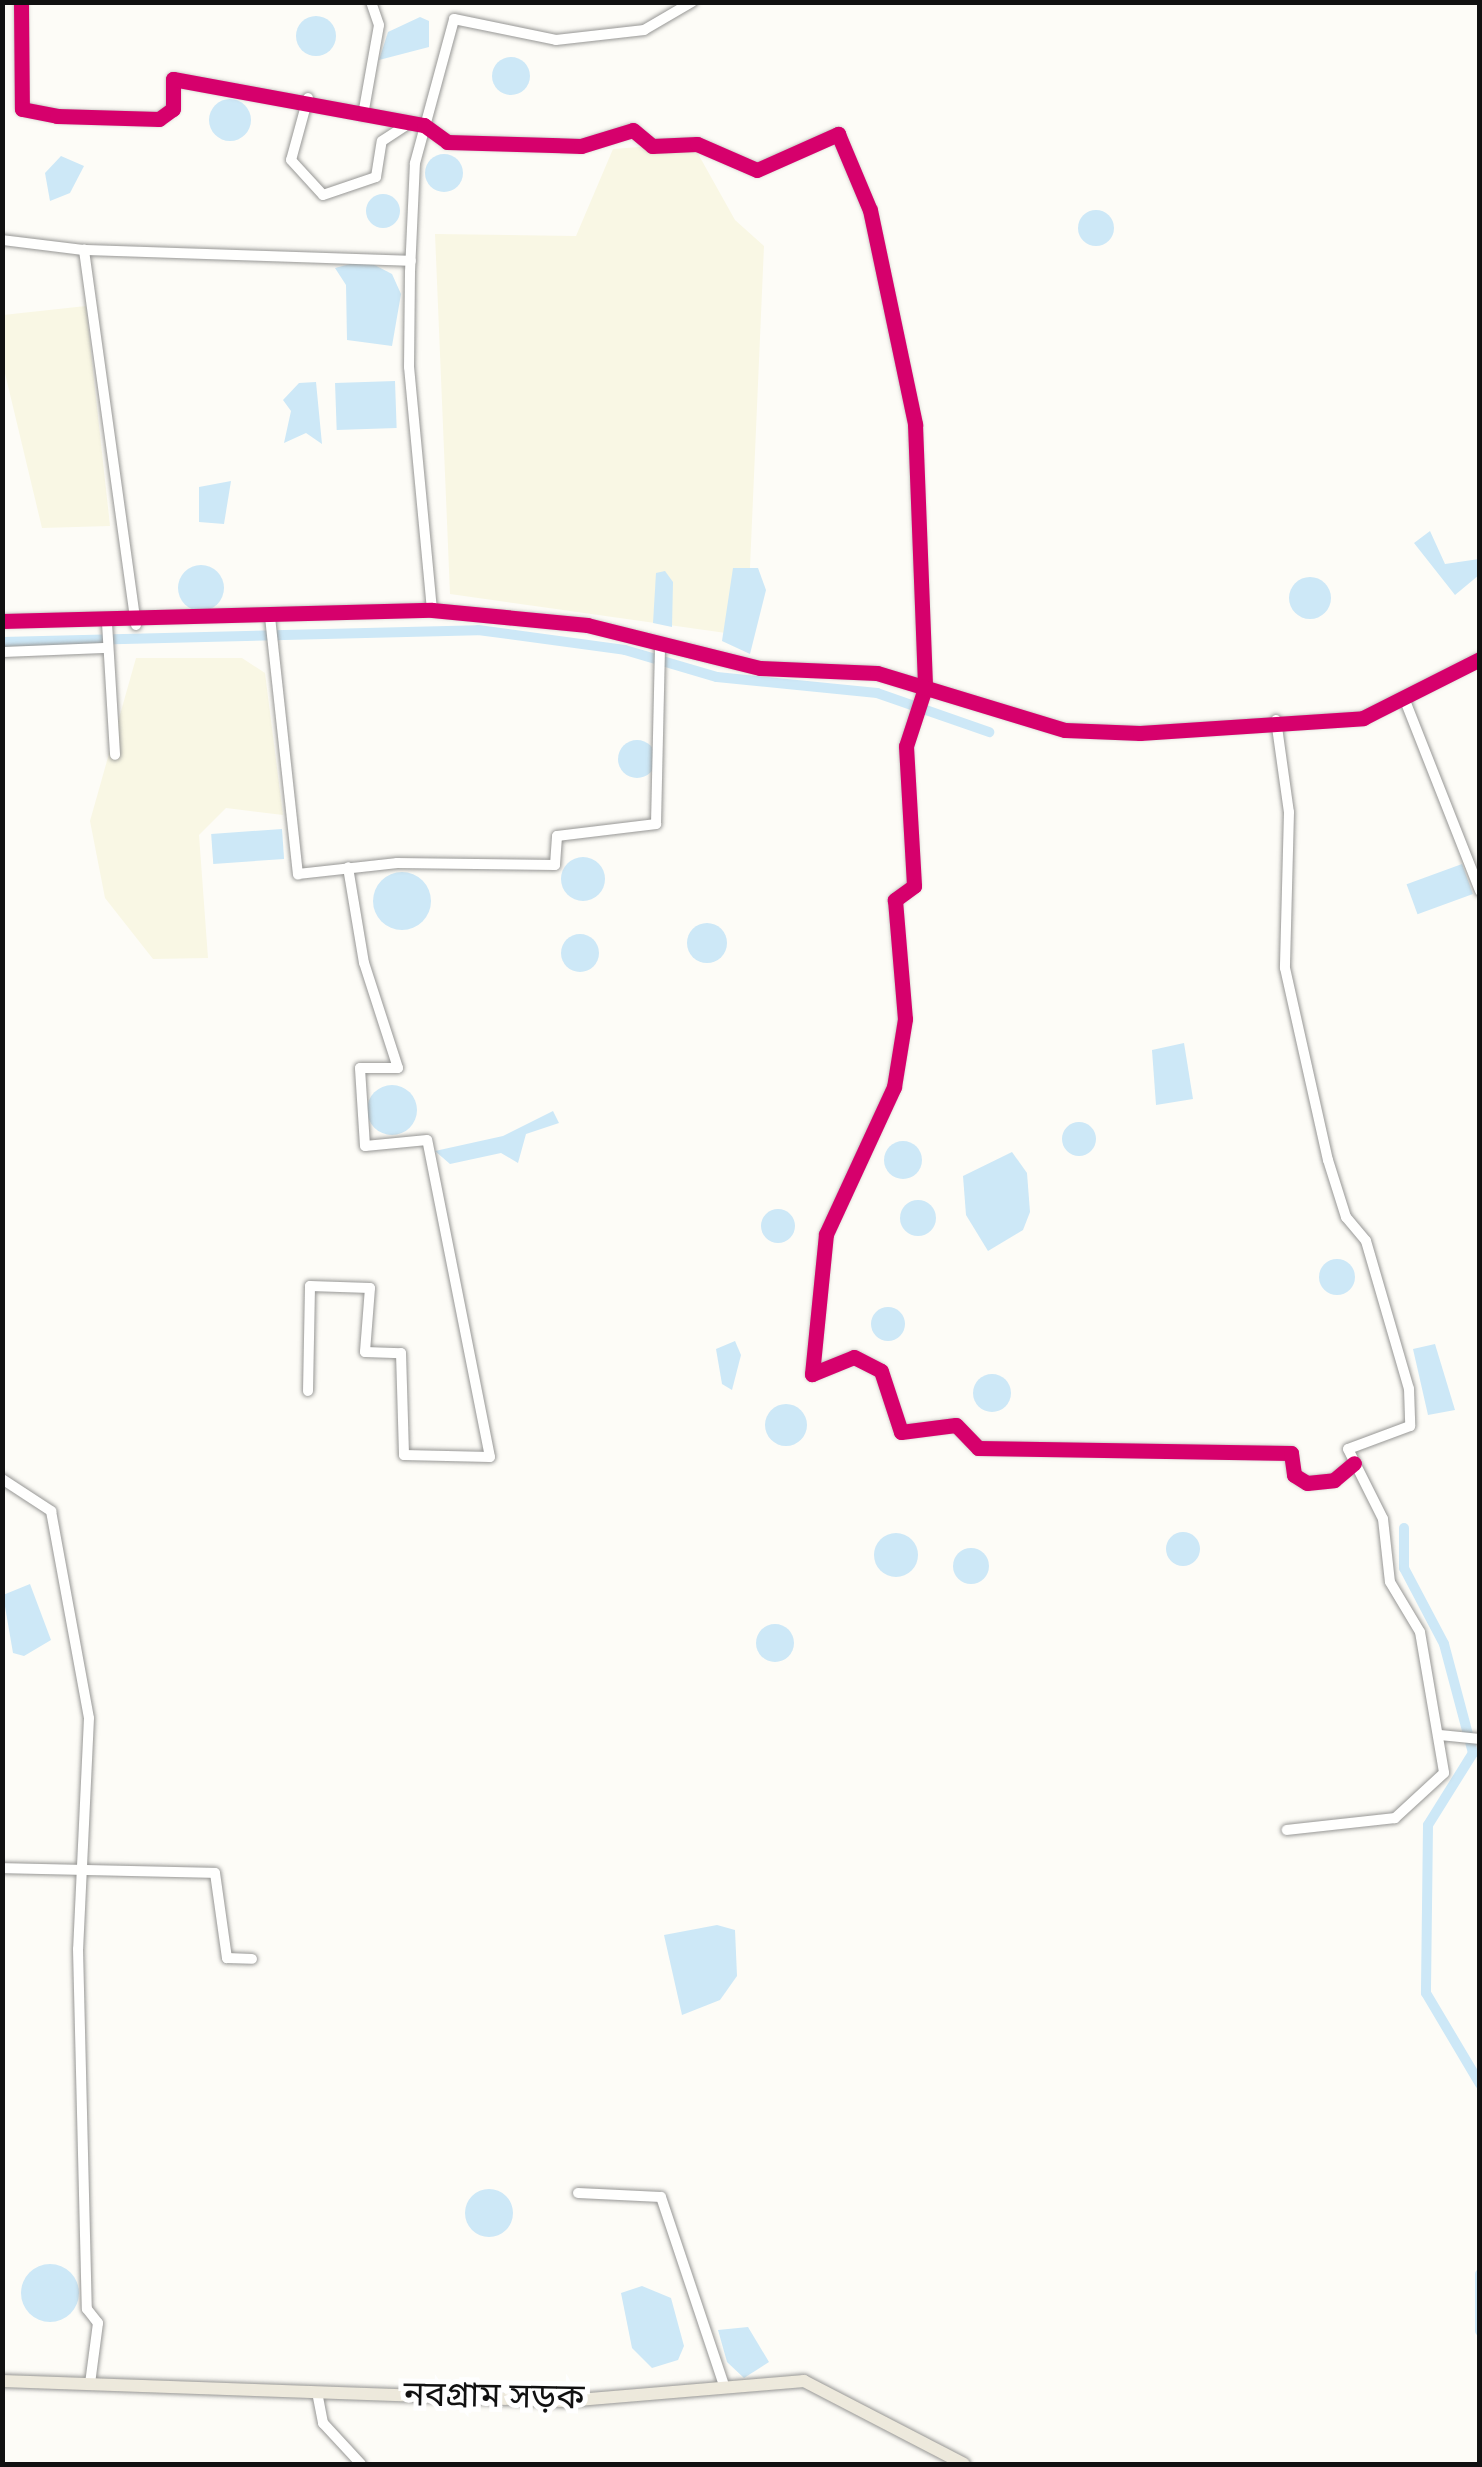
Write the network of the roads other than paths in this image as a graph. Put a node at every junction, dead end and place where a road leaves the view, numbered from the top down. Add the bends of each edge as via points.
1 (21, 2) edge
2 (371, 2) edge
3 (692, 2) edge
4 (308, 98) junction
5 (363, 114) junction
6 (408, 125) junction
7 (424, 125) junction
8 (2, 240) edge
9 (84, 250) junction
10 (412, 261) junction
11 (432, 610) junction
12 (270, 617) junction
13 (2, 622) edge
14 (106, 624) junction
15 (136, 625) junction
16 (660, 645) junction
17 (105, 648) junction
18 (2, 652) edge
19 (1480, 659) edge
20 (925, 688) junction
21 (1406, 702) junction
22 (1277, 722) junction
23 (114, 755) dead end
24 (348, 867) junction
25 (1480, 891) edge
26 (308, 1391) dead end
27 (1354, 1463) junction
28 (2, 1480) edge
29 (1440, 1735) junction
30 (1480, 1739) edge
31 (1287, 1830) dead end
32 (84, 1864) junction
33 (2, 1868) edge
34 (252, 1959) dead end
35 (578, 2193) dead end
36 (2, 2381) edge
37 (90, 2384) junction
38 (725, 2388) junction
39 (316, 2392) junction
40 (361, 2464) edge
41 (964, 2464) edge

1 - 4 street via 22,109 159,119 173,109 173,79
2 - 5 street via 379,25
3 - 7 street via 644,30 556,40 454,19
4 - 5 street
4 - 6 street via 291,160 323,195 376,177 382,141
5 - 6 street
6 - 7 street
7 - 10 street
7 - 20 street via 447,142 581,146 634,130 652,146 686,141 757,170 838,134 870,210 915,424
8 - 9 street
9 - 10 street
9 - 15 street
10 - 11 street via 409,367
11 - 12 street
11 - 16 street
12 - 15 street
12 - 24 street via 298,874
13 - 14 street
14 - 15 street
14 - 17 street
16 - 20 street via 760,668 878,673
16 - 24 street via 656,824 557,836 554,866
17 - 18 street
17 - 23 street
19 - 21 street
20 - 22 street via 1065,730
20 - 27 street via 910,722 914,886 896,900 905,1019 894,1087 826,1234 812,1374 854,1357 882,1370 901,1432 956,1425 978,1448 1292,1453 1294,1475 1307,1483 1334,1480
21 - 22 street via 1362,718
21 - 25 street
22 - 27 street via 1286,968 1328,1160 1346,1217 1366,1241 1409,1389 1410,1426 1348,1449
24 - 26 street via 364,963 398,1068 360,1068 365,1146 426,1140 490,1457 404,1454 401,1354 366,1352 370,1288 310,1286
27 - 29 street via 1383,1519 1390,1582 1420,1632
28 - 32 street via 51,1511 63,1546 91,1746
29 - 30 street
29 - 31 street via 1444,1773 1395,1818
32 - 33 street
32 - 34 street via 215,1873 226,1958
32 - 37 street via 87,2309 98,2323
35 - 38 street via 661,2198
36 - 37 main road, নবগ্রাম সড়ক
37 - 39 main road, নবগ্রাম সড়ক
38 - 39 main road, নবগ্রাম সড়ক via 566,2401
38 - 41 main road, নবগ্রাম সড়ক via 804,2381
39 - 40 street via 323,2424

